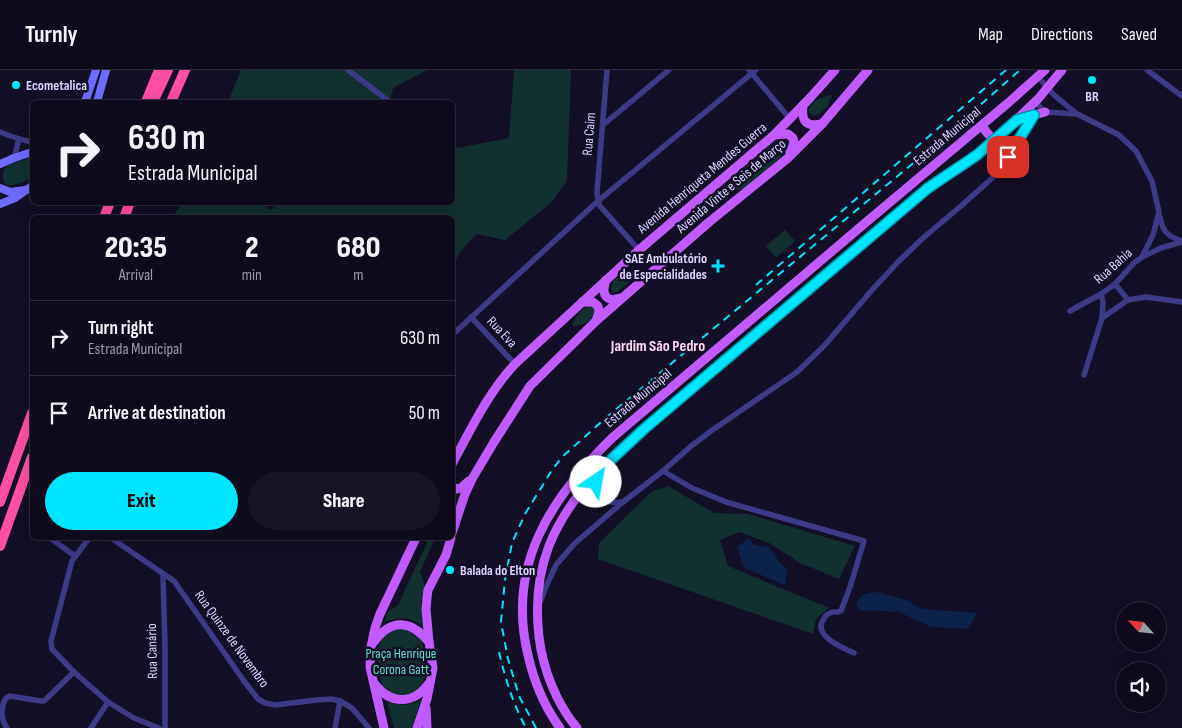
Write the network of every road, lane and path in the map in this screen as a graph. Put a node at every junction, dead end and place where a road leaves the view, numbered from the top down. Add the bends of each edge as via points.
1 (96, 70) edge
2 (106, 70) edge
3 (159, 70) edge
4 (168, 70) edge
5 (185, 70) edge
6 (348, 70) edge
7 (607, 70) edge
8 (669, 70) edge
9 (835, 70) edge
10 (868, 70) edge
11 (1045, 70) edge
12 (1062, 70) edge
13 (1147, 70) edge
14 (752, 71) edge
15 (1035, 79) junction
16 (1048, 87) junction
17 (1182, 96) edge
18 (87, 100) edge
19 (98, 100) edge
20 (147, 100) edge
21 (154, 100) edge
22 (172, 100) edge
23 (387, 100) edge
24 (1036, 101) junction
25 (1008, 103) junction
26 (804, 105) junction
27 (1045, 112) junction
28 (1077, 114) junction
29 (1034, 115) junction
30 (790, 119) junction
31 (1017, 120) junction
32 (603, 124) junction
33 (822, 124) junction
34 (984, 129) junction
35 (0, 132) edge
36 (774, 135) junction
37 (19, 139) junction
38 (994, 141) junction
39 (30, 142) edge
40 (30, 153) edge
41 (14, 158) junction
42 (788, 158) junction
43 (0, 164) edge
44 (917, 180) junction
45 (0, 188) edge
46 (30, 188) edge
47 (598, 201) junction
48 (0, 204) edge
49 (1159, 212) junction
50 (1182, 241) edge
51 (638, 250) junction
52 (1142, 257) junction
53 (608, 277) junction
54 (1115, 284) junction
55 (1101, 294) junction
56 (624, 297) junction
57 (1128, 300) junction
58 (582, 302) junction
59 (1182, 302) edge
60 (1070, 311) dead end
61 (471, 317) junction
62 (1102, 318) junction
63 (596, 321) junction
64 (455, 332) edge
65 (515, 364) junction
66 (1084, 375) dead end
67 (30, 419) edge
68 (455, 458) edge
69 (30, 463) edge
70 (600, 470) junction
71 (663, 471) junction
72 (472, 478) junction
73 (455, 488) edge
74 (0, 502) edge
75 (623, 502) junction
76 (455, 524) edge
77 (53, 540) dead end
78 (87, 540) edge
79 (114, 540) edge
80 (415, 540) edge
81 (450, 540) edge
82 (0, 546) edge
83 (75, 556) junction
84 (163, 574) junction
85 (538, 610) junction
86 (429, 642) junction
87 (370, 647) junction
88 (854, 653) dead end
89 (74, 672) junction
90 (431, 680) junction
91 (373, 681) junction
92 (427, 699) junction
93 (340, 701) junction
94 (108, 702) junction
95 (7, 728) edge
96 (91, 728) edge
97 (159, 728) edge
98 (165, 728) edge
99 (335, 728) edge
100 (369, 728) edge
101 (384, 728) edge
102 (417, 728) edge
103 (427, 728) edge
104 (560, 728) edge
105 (576, 728) edge

1 - 18 street
2 - 19 street
3 - 20 highway
4 - 21 highway
5 - 22 highway
6 - 23 street
7 - 32 street, Rua Caim
8 - 32 street
9 - 26 main road, Avenida Henriqueta Mendes Guerra
10 - 33 main road, Avenida Vinte e Seis de Março
11 - 15 main road, Estrada Municipal
12 - 16 main road
13 - 17 street
14 - 30 street
14 - 47 street
15 - 16 street
15 - 24 main road via 1040,93
15 - 25 main road, Estrada Municipal
16 - 24 main road
16 - 28 street
24 - 27 street
24 - 31 main road
25 - 34 main road
25 - 44 main road, Estrada Municipal
26 - 30 main road, Avenida Henriqueta Mendes Guerra
26 - 33 main road via 806,123 813,126
27 - 28 street
27 - 29 main road
28 - 49 street, Rua Bahia via 1119,135 1136,151 1152,181
29 - 31 main road
29 - 71 street via 1000,172 898,262 810,360 711,431
30 - 36 main road, Avenida Henriqueta Mendes Guerra
31 - 38 main road
32 - 47 street, Rua Caim
33 - 42 main road, Avenida Vinte e Seis de Março
34 - 38 main road
34 - 44 main road
35 - 37 street
36 - 42 main road via 788,134 793,138
36 - 51 main road, Avenida Henriqueta Mendes Guerra
37 - 39 street
37 - 41 street
38 - 70 main road via 928,188
40 - 41 street
41 - 43 street
42 - 56 main road, Avenida Vinte e Seis de Março via 712,219
44 - 104 main road, Estrada Municipal via 612,438 575,477 548,516 537,537 527,570 522,623 538,691
45 - 46 street via 14,192
46 - 48 street
47 - 51 street
47 - 61 street
49 - 50 street via 1163,230
49 - 52 street, Rua Bahia via 1154,235
50 - 52 street
51 - 53 main road, Avenida Henriqueta Mendes Guerra
52 - 54 street, Rua Bahia
53 - 56 main road via 604,287 606,297 612,300
53 - 58 main road, Avenida Henriqueta Mendes Guerra
54 - 55 street, Rua Bahia
54 - 57 street
55 - 60 street, Rua Bahia
55 - 62 street
56 - 63 main road, Avenida Vinte e Seis de Março
57 - 59 street via 1146,297
57 - 62 street
58 - 63 main road via 593,302 598,306 600,312
58 - 65 main road, Avenida Henriqueta Mendes Guerra
61 - 64 street
61 - 65 street, Rua Eva
62 - 66 street
63 - 72 main road, Avenida Vinte e Seis de Março via 530,386
65 - 68 main road, Avenida Henriqueta Mendes Guerra via 490,396
67 - 74 highway
69 - 82 highway
70 - 75 street via 596,482 600,495 611,503
70 - 85 main road via 576,498 551,541 541,568
71 - 75 street
71 - 88 street via 687,486 726,502 864,541 842,608 838,613 826,615 821,623 827,637
72 - 73 main road via 461,488
72 - 76 main road, Avenida Vinte e Seis de Março
75 - 85 street via 561,558 552,572
77 - 83 street
78 - 83 street
79 - 84 street, Rua Quinze de Novembro
80 - 87 main road via 374,628
81 - 86 main road via 428,590
83 - 89 street via 51,641 52,649
84 - 93 street, Rua Quinze de Novembro via 178,585 258,699 275,705 331,699
84 - 98 street, Rua Canário
85 - 105 main road via 543,661 558,699
86 - 87 main road via 412,628 398,625 381,632
86 - 90 main road via 433,668
87 - 91 main road
89 - 94 street
89 - 95 street via 44,701 6,696 2,707 3,724
90 - 91 main road via 416,696 400,699 386,696
90 - 92 main road
91 - 101 main road
92 - 102 main road
92 - 103 main road
93 - 99 street
93 - 100 street via 352,708
94 - 96 street
94 - 97 street

